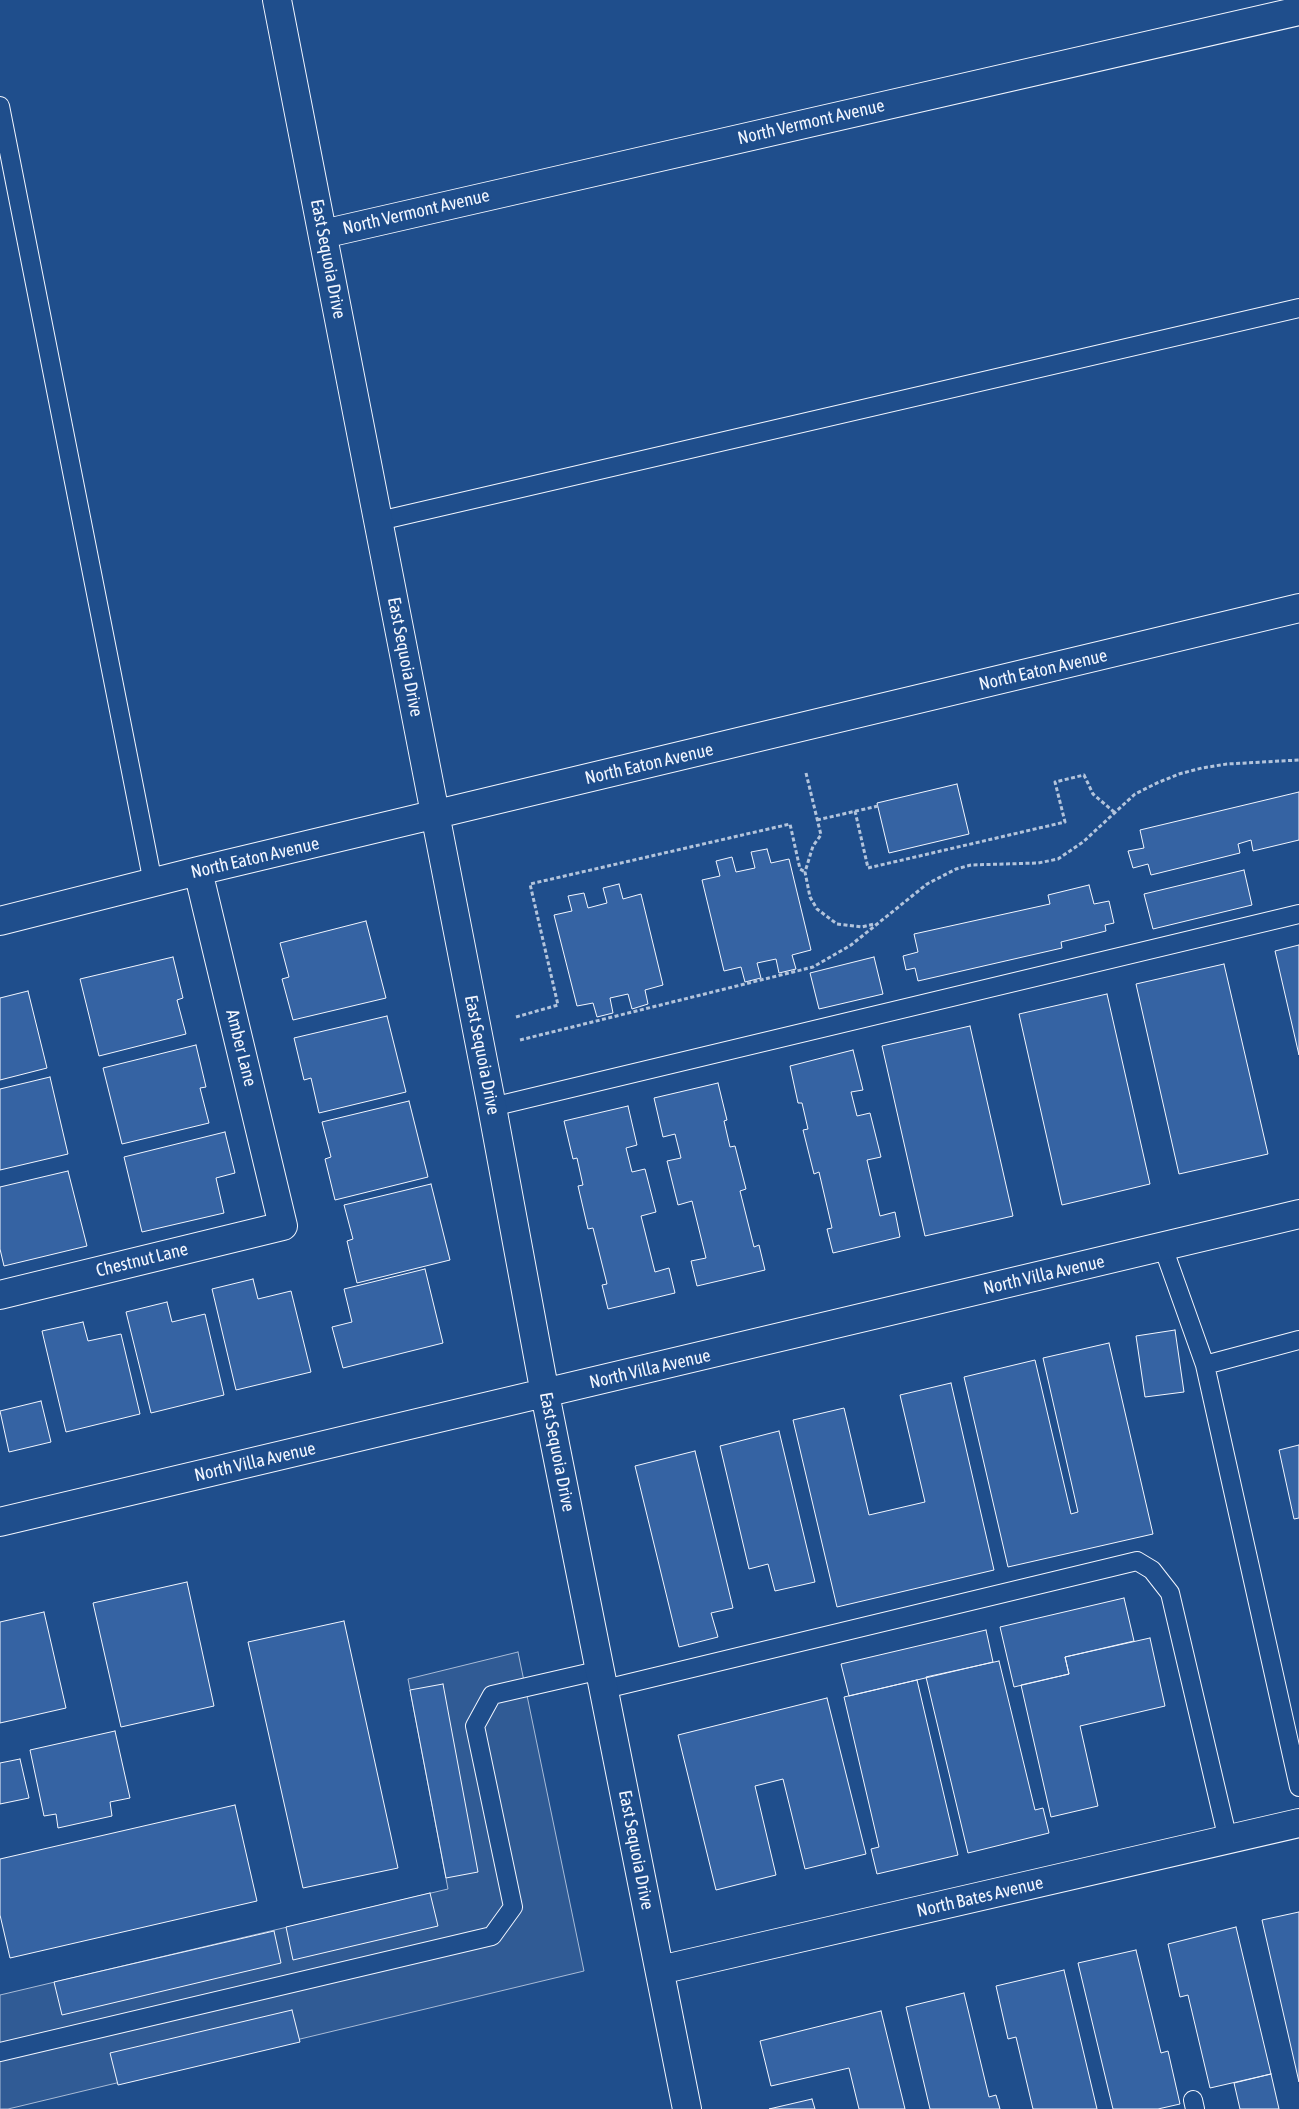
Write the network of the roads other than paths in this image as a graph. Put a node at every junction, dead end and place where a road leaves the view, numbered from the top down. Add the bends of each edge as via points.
1 (278, 0) edge
2 (1299, 10) edge
3 (0, 106) edge
4 (323, 234) junction
5 (1299, 308) edge
6 (379, 521) junction
7 (1299, 608) edge
8 (435, 816) junction
9 (198, 871) junction
10 (153, 883) junction
11 (1299, 914) edge
12 (0, 921) edge
13 (492, 1107) junction
14 (1299, 1214) edge
15 (283, 1226) joint
16 (1163, 1247) junction
17 (0, 1294) edge
18 (1299, 1340) edge
19 (1205, 1366) junction
20 (545, 1394) junction
21 (0, 1522) edge
22 (603, 1680) junction
23 (1299, 1787) edge
24 (1299, 1823) edge
25 (1228, 1840) junction
26 (660, 1970) junction
27 (0, 2052) edge
28 (687, 2109) edge

1 - 4 street, East Sequoia Drive
2 - 4 street, North Vermont Avenue
3 - 10 lane
4 - 6 street, East Sequoia Drive
5 - 6 lane
6 - 8 street, East Sequoia Drive
7 - 8 street, North Eaton Avenue
8 - 9 street, North Eaton Avenue
8 - 13 street, East Sequoia Drive
9 - 10 street, North Eaton Avenue
9 - 15 street, Amber Lane
10 - 12 street, North Eaton Avenue
11 - 13 lane
13 - 20 street, East Sequoia Drive
14 - 16 street, North Villa Avenue
15 - 17 street, Chestnut Lane
16 - 19 lane
16 - 20 street, North Villa Avenue
18 - 19 lane
19 - 23 lane
20 - 21 street, North Villa Avenue
20 - 22 street, East Sequoia Drive
22 - 25 lane via 1137,1561 1152,1570 1170,1593
22 - 26 street, East Sequoia Drive
22 - 27 lane via 492,1695 475,1726 512,1907 492,1936
24 - 25 street, North Bates Avenue
25 - 26 street, North Bates Avenue
26 - 28 street, East Sequoia Drive

